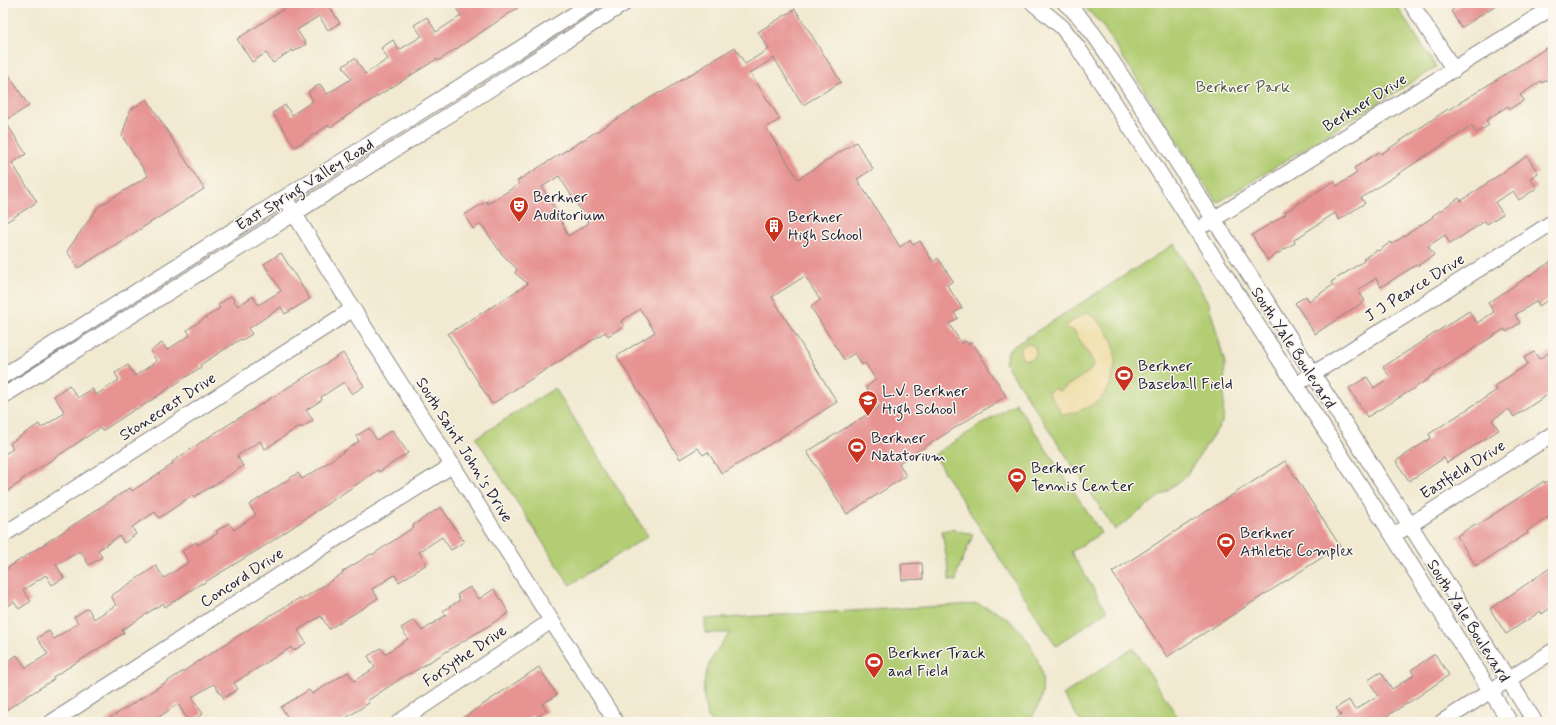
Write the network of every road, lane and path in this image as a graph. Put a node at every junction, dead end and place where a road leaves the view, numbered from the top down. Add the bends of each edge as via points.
1 (592, 3) edge
2 (625, 3) edge
3 (1065, 3) edge
4 (1411, 3) edge
5 (1043, 6) edge
6 (1553, 7) edge
7 (1454, 70) junction
8 (285, 197) junction
9 (295, 213) junction
10 (1214, 219) junction
11 (1553, 222) edge
12 (1197, 230) junction
13 (113, 306) junction
14 (353, 309) junction
15 (122, 321) junction
16 (1314, 374) junction
17 (3, 376) edge
18 (1296, 385) junction
19 (3, 396) edge
20 (1553, 434) edge
21 (453, 465) junction
22 (1410, 525) junction
23 (3, 535) edge
24 (1392, 536) junction
25 (551, 621) junction
26 (1553, 651) edge
27 (1508, 680) junction
28 (1490, 691) junction
29 (52, 722) edge
30 (398, 722) edge
31 (616, 722) edge
32 (1442, 722) edge
33 (1510, 722) edge
34 (1535, 722) edge

1 - 8 street, East Spring Valley Road
2 - 9 street, East Spring Valley Road
3 - 10 street, South Yale Boulevard via 1077,13 1095,36
4 - 7 street
5 - 12 street, South Yale Boulevard via 1078,48
6 - 7 street, Berkner Drive
7 - 10 street, Berkner Drive
8 - 9 street, South Saint John's Drive
8 - 13 street, East Spring Valley Road
9 - 14 street, South Saint John's Drive
9 - 15 street, East Spring Valley Road
10 - 12 street, Berkner Drive
10 - 16 street, South Yale Boulevard
11 - 16 street, J J Pearce Drive
12 - 18 street, South Yale Boulevard
13 - 15 street
13 - 17 street, East Spring Valley Road
14 - 21 street, South Saint John's Drive
14 - 23 street, Stonecrest Drive
15 - 19 street, East Spring Valley Road
16 - 18 street, J J Pearce Drive
16 - 22 street, South Yale Boulevard
18 - 24 street, South Yale Boulevard
20 - 22 street, Eastfield Drive
21 - 25 street, South Saint John's Drive
21 - 29 street, Concord Drive
22 - 24 street, Eastfield Drive
22 - 27 street, South Yale Boulevard
24 - 28 street, South Yale Boulevard
25 - 30 street, Forsythe Drive
25 - 31 street, South Saint John's Drive
26 - 27 street
27 - 28 street
27 - 34 street, South Yale Boulevard
28 - 32 street
28 - 33 street, South Yale Boulevard

